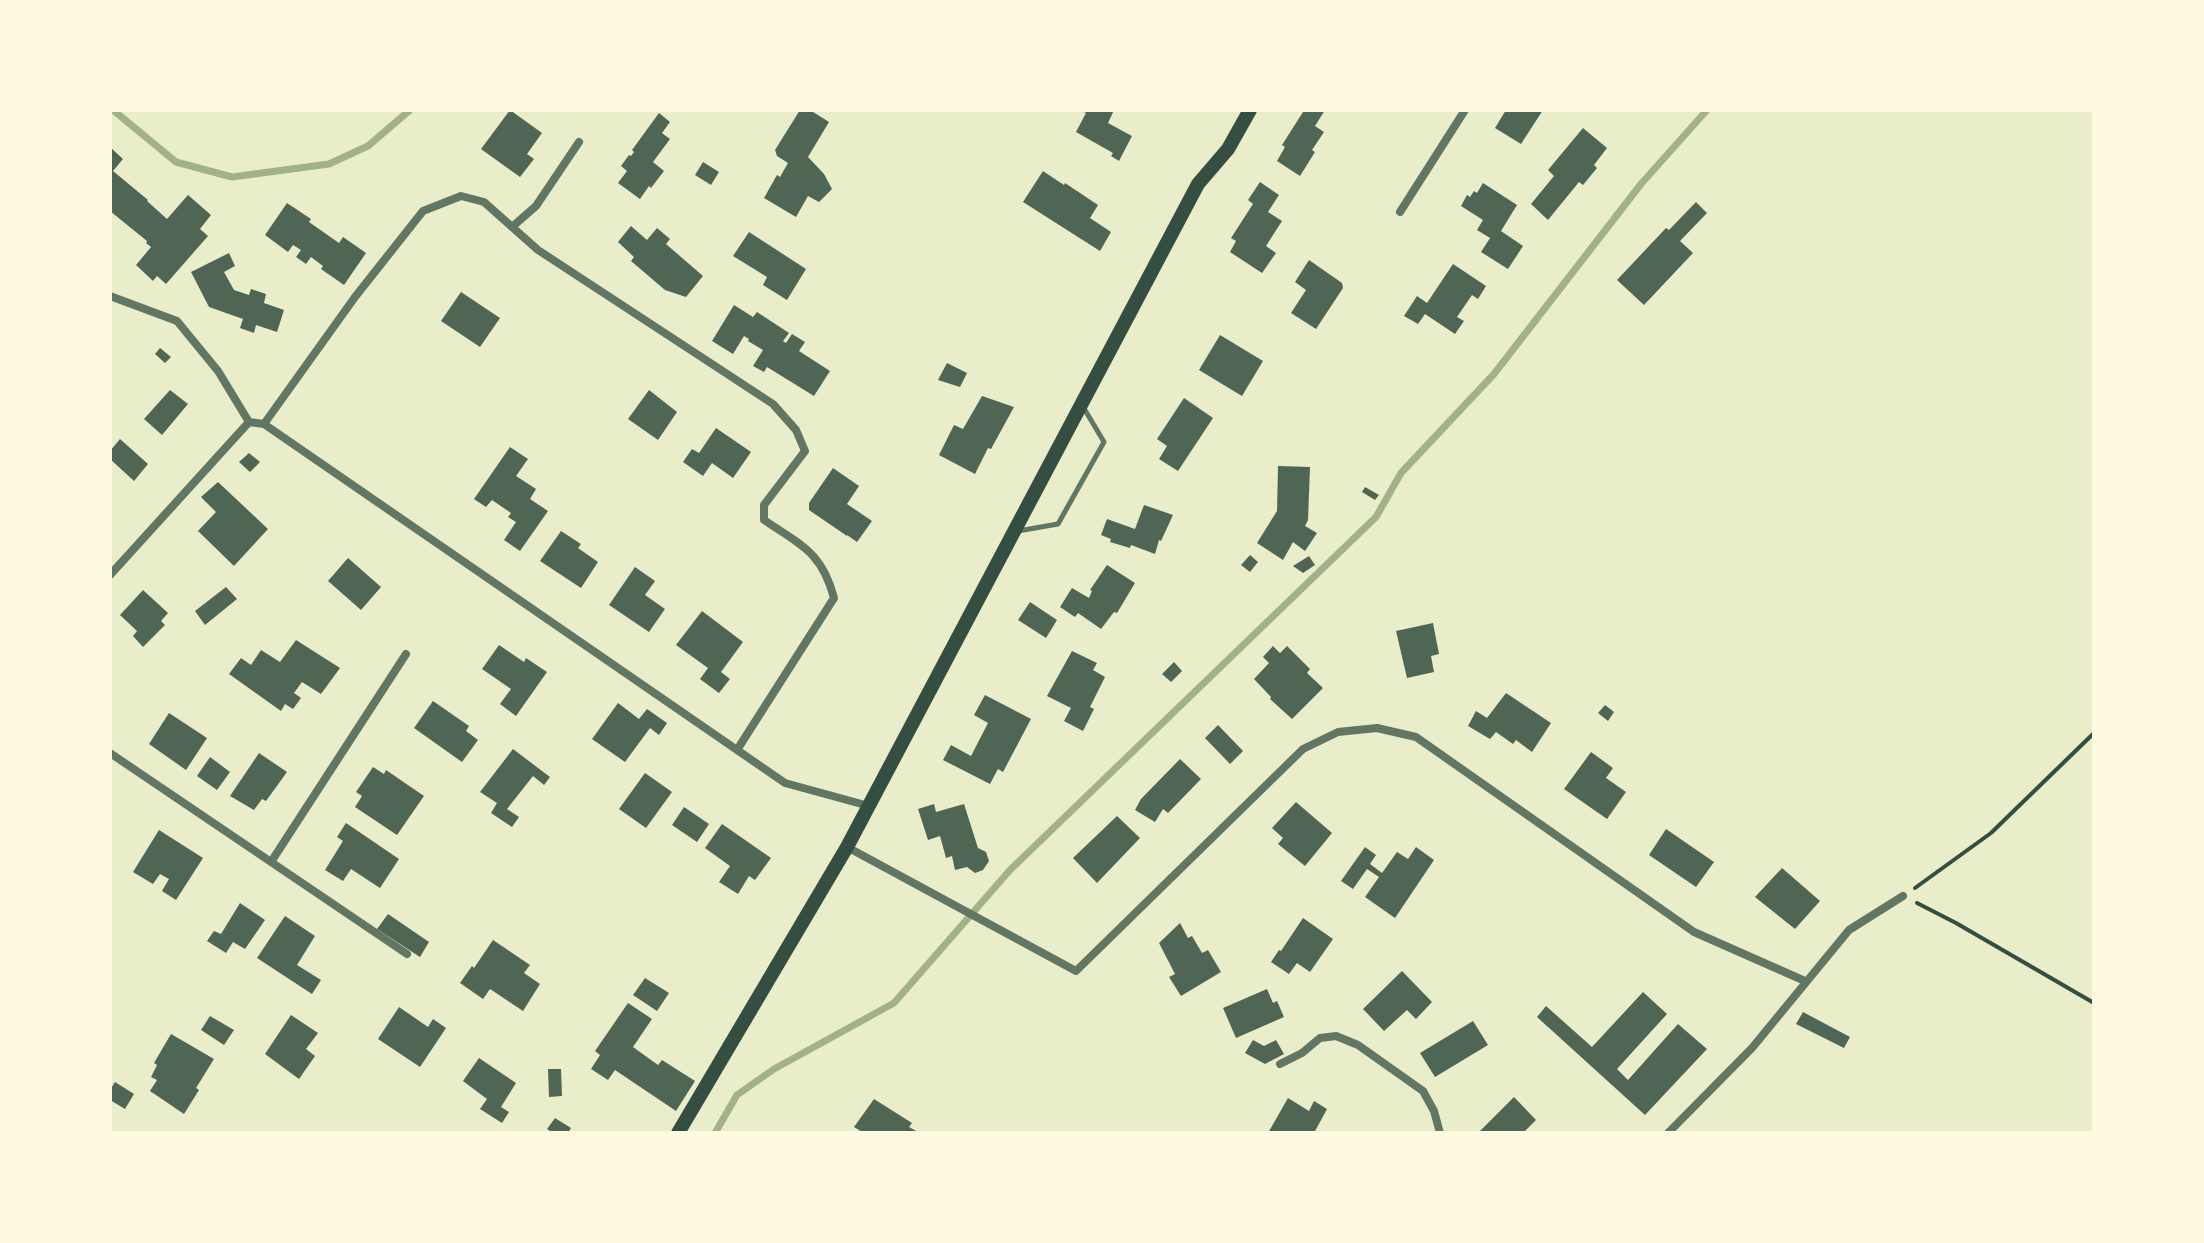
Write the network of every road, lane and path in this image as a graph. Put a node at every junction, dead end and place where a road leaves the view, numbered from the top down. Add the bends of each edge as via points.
1 (1250, 110) edge
2 (1465, 110) edge
3 (579, 142) dead end
4 (1400, 212) dead end
5 (512, 227) junction
6 (110, 296) edge
7 (1078, 410) junction
8 (249, 422) junction
9 (264, 424) junction
10 (1013, 532) junction
11 (110, 575) edge
12 (406, 654) dead end
13 (2094, 733) edge
14 (737, 750) junction
15 (110, 753) edge
16 (869, 806) junction
17 (847, 847) junction
18 (271, 862) junction
19 (1903, 896) junction
20 (407, 954) dead end
21 (1805, 981) junction
22 (2094, 1003) edge
23 (1280, 1064) dead end
24 (678, 1133) edge
25 (1440, 1133) edge
26 (1668, 1133) edge

1 - 7 main road via 1228,149 1198,184
2 - 4 street
3 - 5 street via 536,206
5 - 9 street via 484,202 461,196 423,211
5 - 14 street via 538,250 773,404 796,430 805,451 764,505 764,520 812,553 834,598
6 - 8 street via 177,321 218,371
7 - 10 main road
7 - 10 lane via 1104,442 1058,524
8 - 9 street
8 - 11 street
9 - 14 street
10 - 16 main road
12 - 18 street
13 - 19 path via 1991,833
14 - 16 street via 785,783
15 - 18 street
16 - 17 main road
17 - 21 street via 1076,971 1303,749 1338,732 1377,728 1416,737 1694,932
17 - 24 main road
18 - 20 street
19 - 21 street via 1849,930
19 - 22 path
21 - 26 street via 1752,1048
23 - 25 street via 1320,1038 1336,1036 1358,1045 1423,1091

